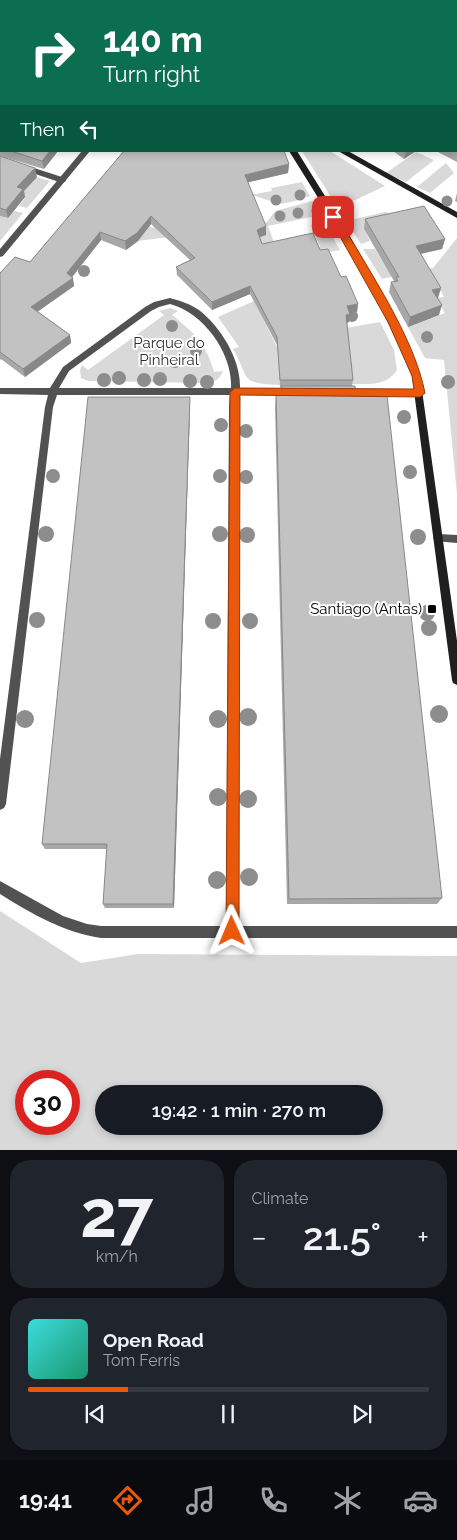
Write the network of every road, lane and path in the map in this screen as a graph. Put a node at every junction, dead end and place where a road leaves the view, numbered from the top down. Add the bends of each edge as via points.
1 (85, 152) edge
2 (294, 152) edge
3 (346, 152) edge
4 (0, 159) edge
5 (62, 180) junction
6 (457, 215) edge
7 (0, 254) edge
8 (0, 391) edge
9 (54, 391) junction
10 (235, 392) junction
11 (302, 392) edge
12 (331, 392) edge
13 (420, 393) junction
14 (438, 538) junction
15 (457, 539) edge
16 (457, 680) edge
17 (0, 804) edge
18 (0, 887) edge
19 (232, 931) junction
20 (457, 932) edge

1 - 5 street
2 - 13 main road via 385,308 409,356
3 - 6 main road
4 - 5 street
5 - 7 street
8 - 9 street
9 - 10 street
9 - 10 street via 66,369 157,304 168,302 192,310 216,332 232,364
9 - 17 street via 49,407
10 - 11 street
10 - 19 street
12 - 13 street
13 - 14 main road
14 - 15 street
14 - 16 main road
18 - 19 street via 60,923 83,930
19 - 20 street

